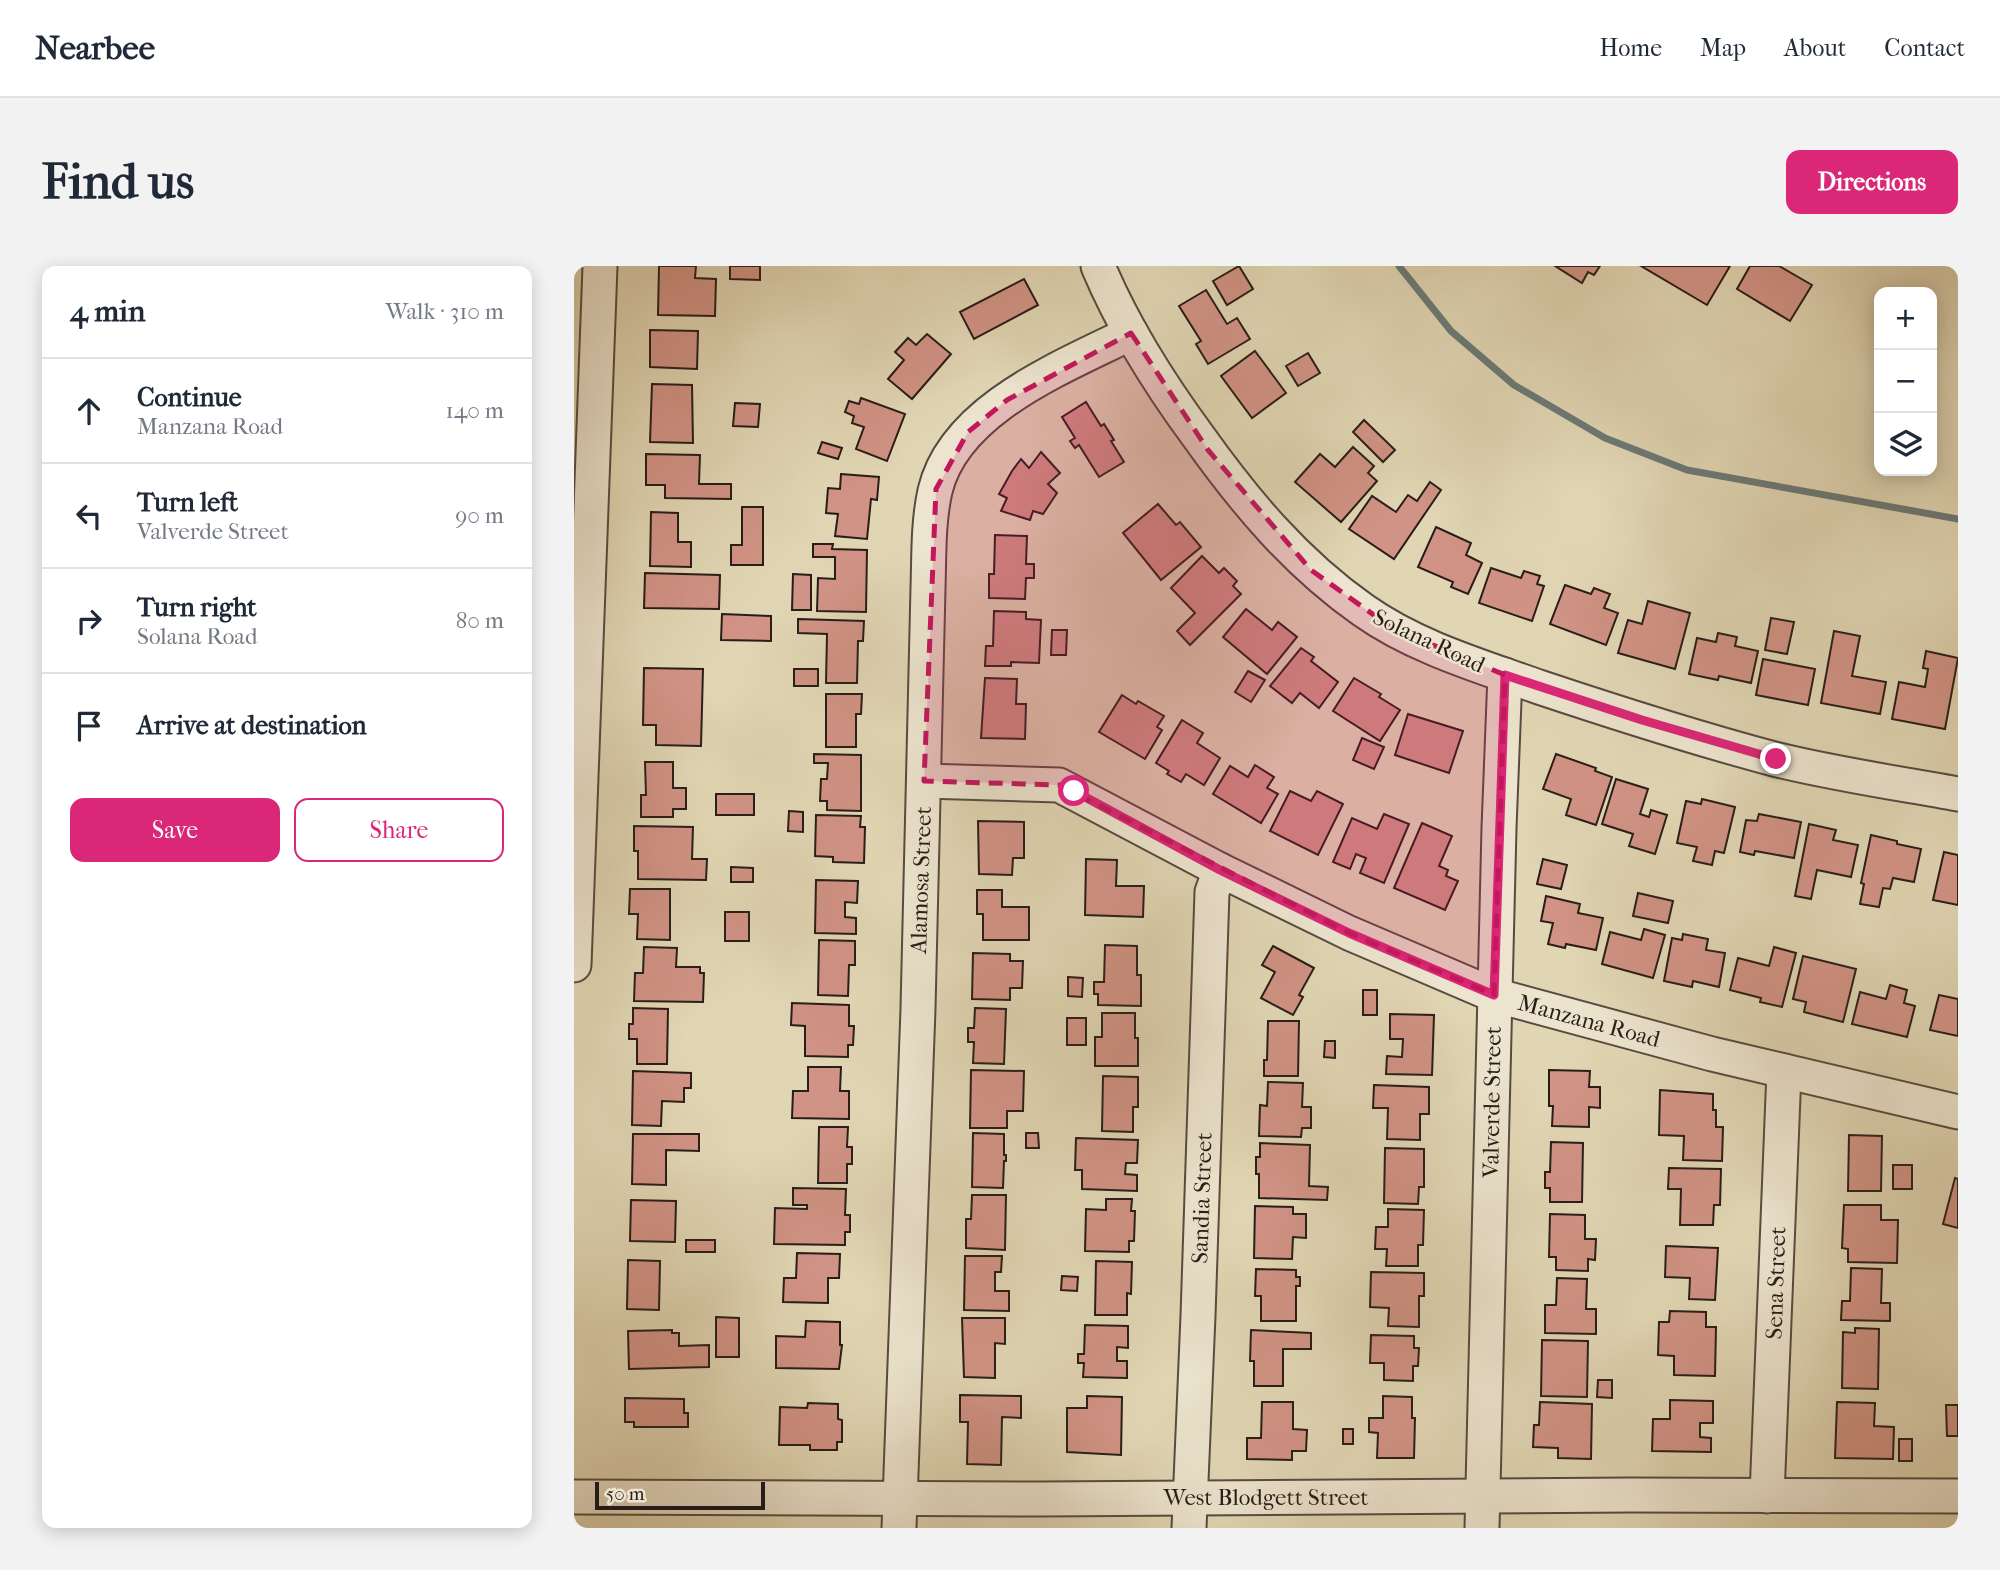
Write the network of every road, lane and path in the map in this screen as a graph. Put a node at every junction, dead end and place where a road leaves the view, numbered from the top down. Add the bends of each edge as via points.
1 (600, 266) edge
2 (1098, 266) edge
3 (1131, 333) junction
4 (1505, 675) junction
5 (924, 781) junction
6 (1958, 794) edge
7 (1220, 870) junction
8 (574, 965) edge
9 (1494, 995) junction
10 (1784, 1071) junction
11 (1958, 1112) edge
12 (1767, 1496) junction
13 (1958, 1496) edge
14 (574, 1497) edge
15 (899, 1513) edge
16 (1189, 1513) edge
17 (1482, 1513) edge

1 - 8 street
2 - 3 street, Solana Road
3 - 4 street, Solana Road via 1224,472 1311,570 1392,628
3 - 5 street, Alamosa Street via 1007,400 968,432 944,468 930,523
4 - 6 street, Solana Road via 1776,759
4 - 9 street, Valverde Street
5 - 7 street, Manzana Road via 1059,785
5 - 15 street, Alamosa Street
7 - 9 street, Manzana Road via 1349,933
7 - 16 street, Sandia Street via 1212,892
9 - 10 street, Manzana Road
9 - 17 street, Valverde Street
10 - 11 street, Manzana Road
10 - 12 street, Sena Street
12 - 13 street, West Blodgett Street
12 - 17 street, West Blodgett Street
14 - 15 street, West Blodgett Street
15 - 16 street, West Blodgett Street
16 - 17 street, West Blodgett Street

